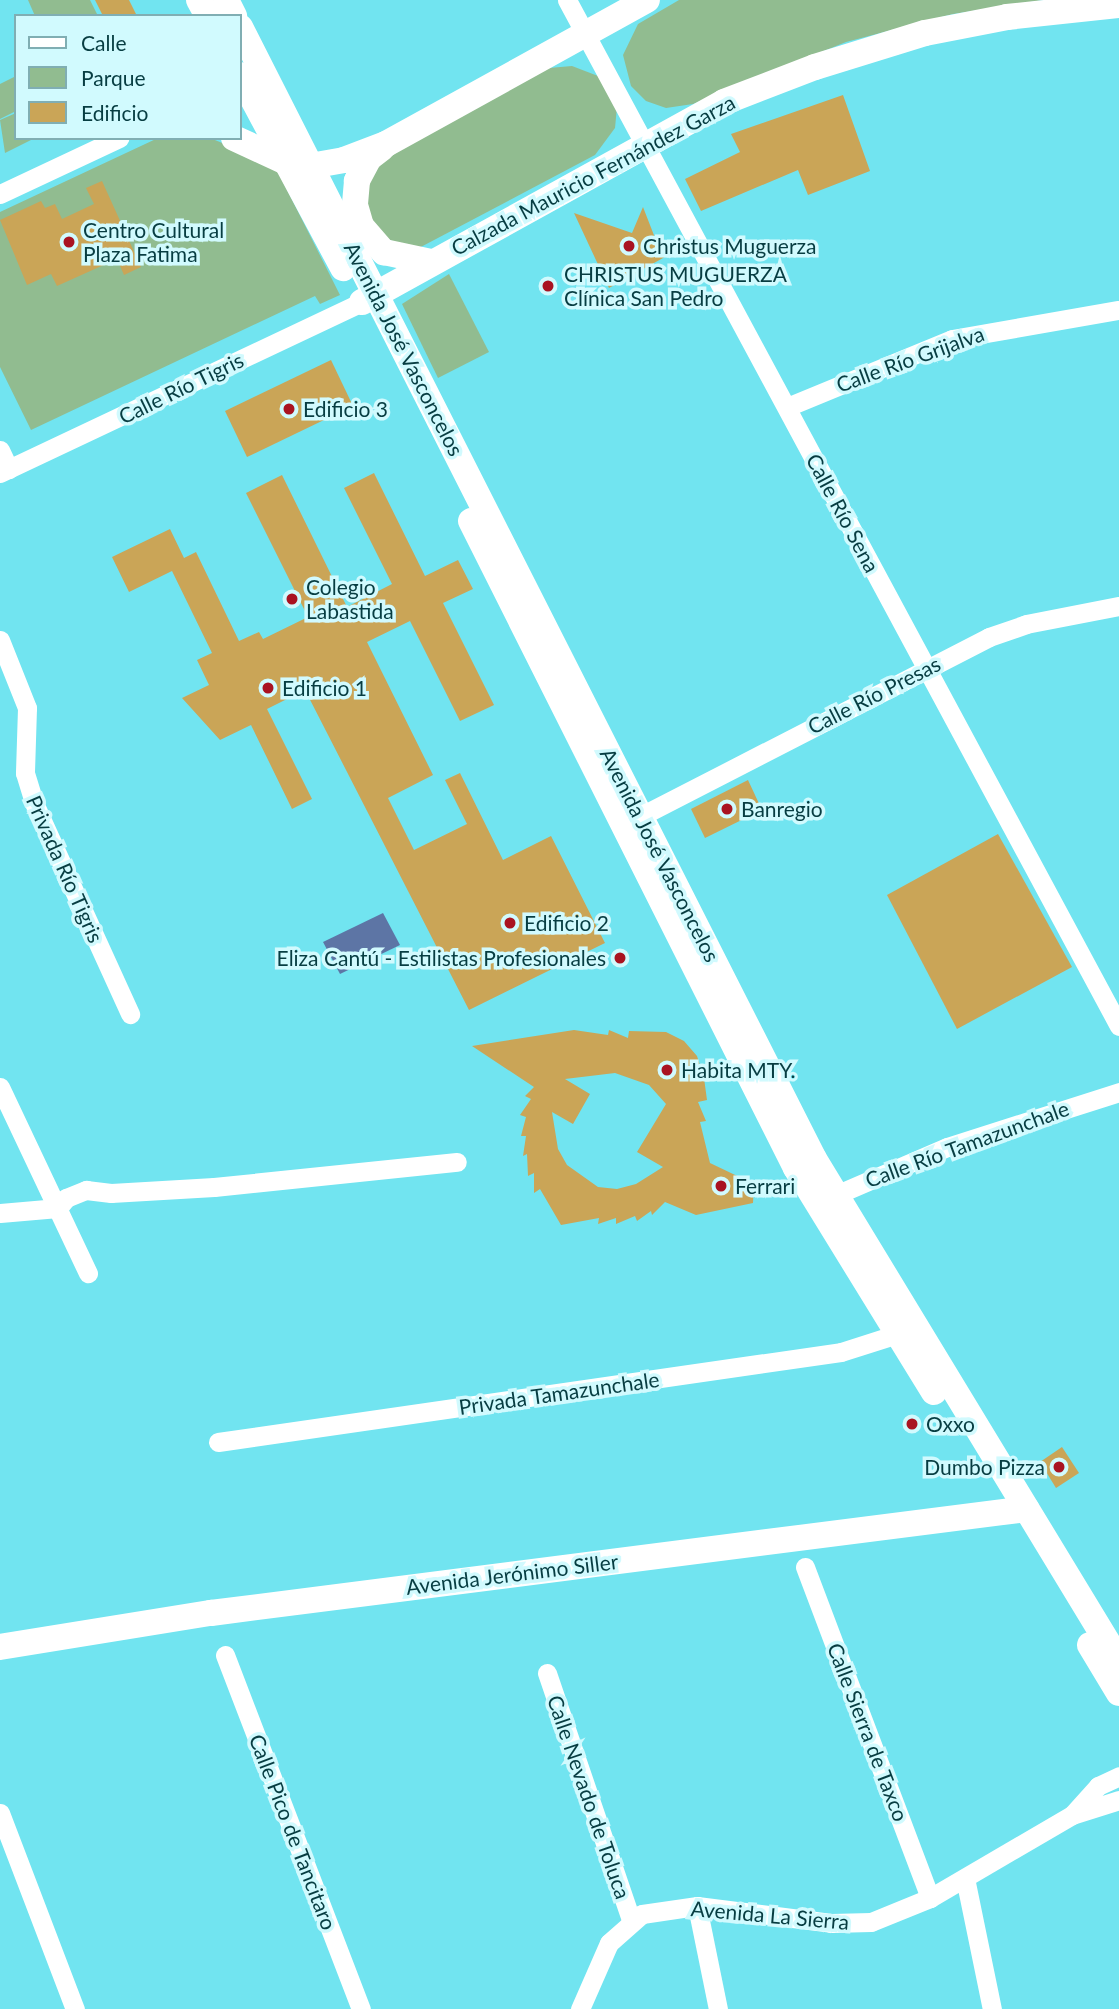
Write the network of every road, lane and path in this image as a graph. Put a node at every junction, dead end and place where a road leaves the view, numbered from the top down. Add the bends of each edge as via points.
1 (199, 0) edge
2 (567, 0) edge
3 (647, 0) edge
4 (1119, 5) edge
5 (229, 12) edge
6 (584, 33) junction
7 (242, 41) edge
8 (242, 78) edge
9 (115, 140) edge
10 (238, 140) edge
11 (386, 144) junction
12 (645, 145) junction
13 (299, 167) junction
14 (0, 194) edge
15 (432, 262) junction
16 (369, 298) junction
17 (1119, 310) edge
18 (787, 407) junction
19 (0, 450) edge
20 (4, 471) edge
21 (1119, 606) edge
22 (0, 640) edge
23 (926, 668) junction
24 (641, 816) junction
25 (130, 1014) dead end
26 (1119, 1027) edge
27 (0, 1087) edge
28 (1119, 1092) edge
29 (457, 1162) dead end
30 (825, 1199) junction
31 (58, 1208) junction
32 (0, 1213) edge
33 (88, 1273) dead end
34 (907, 1332) junction
35 (218, 1442) dead end
36 (1017, 1511) junction
37 (806, 1567) dead end
38 (0, 1647) edge
39 (226, 1655) dead end
40 (1119, 1661) edge
41 (547, 1673) dead end
42 (1119, 1693) edge
43 (1119, 1776) edge
44 (1119, 1800) edge
45 (0, 1813) edge
46 (1072, 1815) junction
47 (965, 1878) junction
48 (930, 1898) junction
49 (697, 1906) junction
50 (631, 1920) junction
51 (75, 2009) edge
52 (361, 2009) edge
53 (580, 2009) edge
54 (718, 2009) edge
55 (992, 2009) edge

1 - 5 main road, Avenida José Vasconcelos
2 - 6 street, Calle Río Sena
3 - 6 main road
4 - 12 main road, Calzada Mauricio Fernández Garza via 1007,17 925,33 723,102
6 - 11 main road
6 - 12 street, Calle Río Sena
7 - 13 main road, Avenida José Vasconcelos
8 - 13 main road, Avenida José Vasconcelos
9 - 14 street
10 - 13 main road
11 - 13 main road
11 - 15 main road via 369,158 357,181 355,205 361,226 384,252
12 - 15 main road, Calzada Mauricio Fernández Garza
12 - 18 street, Calle Río Sena
13 - 16 main road, Avenida José Vasconcelos
15 - 16 main road, Calzada Mauricio Fernández Garza
16 - 20 street, Calle Río Tigris
16 - 24 main road, Avenida José Vasconcelos
16 - 30 main road, Avenida José Vasconcelos via 623,829
17 - 18 street, Calle Río Grijalva via 952,339
18 - 23 street, Calle Río Sena
19 - 20 street
21 - 23 street, Calle Río Presas via 1026,624
22 - 25 street, Privada Río Tigris via 27,708 24,766 34,803
23 - 24 street, Calle Río Presas
23 - 26 street, Calle Río Sena
24 - 30 main road, Avenida José Vasconcelos
27 - 31 street
28 - 30 street, Calle Río Tamazunchale via 947,1147
29 - 31 street via 214,1186 86,1190 66,1198
30 - 34 main road, Avenida José Vasconcelos
31 - 32 street
31 - 33 street
34 - 35 street, Privada Tamazunchale via 841,1352
34 - 36 main road, Avenida José Vasconcelos
36 - 38 main road, Avenida Jerónimo Siller via 211,1614
36 - 40 main road, Avenida José Vasconcelos
36 - 42 main road, Avenida José Vasconcelos
37 - 48 street, Calle Sierra de Taxco
39 - 52 street, Calle Pico de Tancitaro
41 - 50 street, Calle Nevado de Toluca
43 - 46 street, Avenida La Sierra via 1098,1786
44 - 46 street, Avenida La Sierra
45 - 51 street
46 - 47 street, Avenida La Sierra
47 - 48 street, Avenida La Sierra
47 - 55 street
48 - 49 street, Avenida La Sierra via 891,1917 849,1924
49 - 50 street, Avenida La Sierra via 655,1910
49 - 54 street
50 - 53 street, Avenida La Sierra via 609,1943

